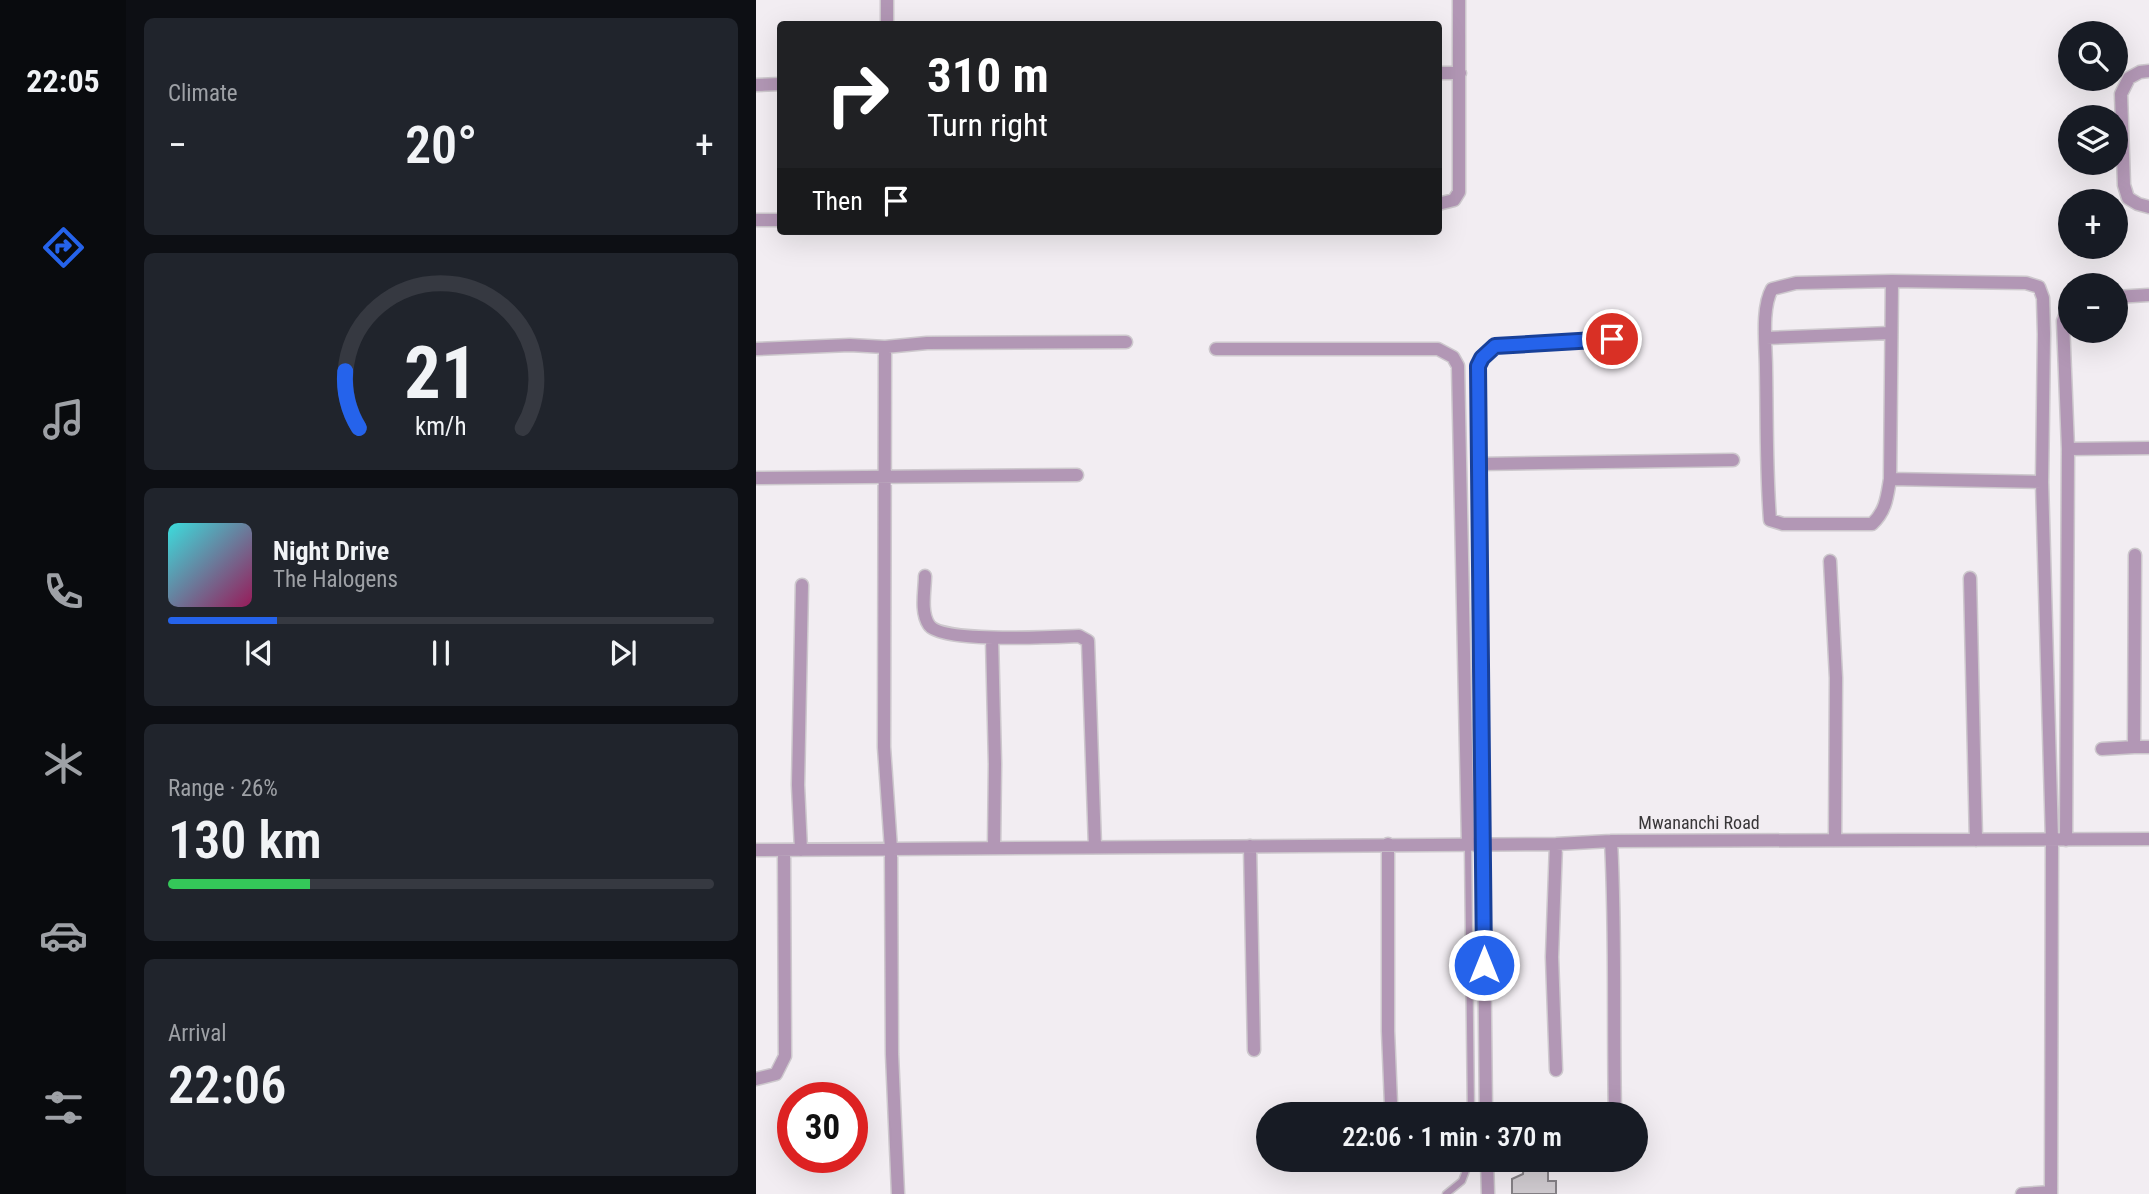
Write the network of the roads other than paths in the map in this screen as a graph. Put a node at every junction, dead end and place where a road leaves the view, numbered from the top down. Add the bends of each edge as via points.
1 (887, 0) edge
2 (1459, 0) edge
3 (887, 21) edge
4 (2149, 71) edge
5 (1460, 72) junction
6 (1442, 73) edge
7 (777, 84) edge
8 (756, 85) edge
9 (1442, 203) edge
10 (2149, 206) edge
11 (756, 220) edge
12 (777, 220) edge
13 (1892, 281) junction
14 (2148, 295) edge
15 (2128, 296) edge
16 (1891, 333) junction
17 (1631, 337) dead end
18 (1766, 338) junction
19 (1126, 342) dead end
20 (2064, 343) edge
21 (885, 346) junction
22 (756, 349) edge
23 (1216, 349) dead end
24 (2149, 448) edge
25 (2068, 449) junction
26 (1733, 460) dead end
27 (1479, 464) junction
28 (1077, 475) dead end
29 (756, 478) edge
30 (884, 478) junction
31 (1890, 479) junction
32 (2042, 482) junction
33 (2135, 555) dead end
34 (1830, 561) dead end
35 (925, 576) dead end
36 (1970, 578) dead end
37 (802, 586) dead end
38 (992, 638) junction
39 (2134, 747) junction
40 (2149, 747) edge
41 (2102, 749) dead end
42 (2149, 839) edge
43 (1835, 840) junction
44 (1976, 840) junction
45 (2059, 840) junction
46 (1611, 841) junction
47 (1388, 844) junction
48 (1468, 844) junction
49 (1484, 844) junction
50 (1556, 844) junction
51 (1250, 846) junction
52 (1095, 847) junction
53 (994, 848) junction
54 (891, 849) junction
55 (756, 850) edge
56 (784, 850) junction
57 (801, 850) junction
58 (1254, 1050) dead end
59 (1556, 1070) dead end
60 (756, 1079) edge
61 (1391, 1102) edge
62 (1471, 1102) edge
63 (1486, 1102) edge
64 (1615, 1102) edge
65 (1466, 1172) edge
66 (1487, 1172) edge
67 (2051, 1193) edge
68 (898, 1194) edge
69 (1446, 1194) edge
70 (1488, 1194) edge
71 (2022, 1194) edge

1 - 3 street
2 - 5 street
4 - 10 street via 2129,78 2120,94 2124,185 2128,198
5 - 6 street
5 - 9 street via 1459,192 1454,200
7 - 8 street
11 - 12 street
13 - 16 street
13 - 18 street via 1796,283 1772,289 1767,297
13 - 32 street via 2039,287 2045,334
14 - 15 street
16 - 18 street
16 - 31 street
17 - 27 street via 1495,346 1486,353 1478,366
18 - 31 street via 1770,520 1872,524 1881,516
19 - 21 street
20 - 25 street
21 - 22 street
21 - 30 street
23 - 48 street via 1438,349 1458,366
24 - 25 street
25 - 45 street
26 - 27 street
27 - 49 street
28 - 30 street
29 - 30 street
30 - 54 street via 884,747
31 - 32 street
32 - 45 street
33 - 39 street
34 - 43 street via 1836,678
35 - 38 street via 926,617 934,630
36 - 44 street
37 - 57 street
38 - 52 street via 1079,636 1087,641
38 - 53 street
39 - 40 street
39 - 41 street
42 - 45 street, Mwananchi Road
43 - 44 street, Mwananchi Road
43 - 46 street, Mwananchi Road
44 - 45 street, Mwananchi Road
45 - 67 street
46 - 50 street, Mwananchi Road
46 - 64 street
47 - 48 street, Mwananchi Road
47 - 51 street, Mwananchi Road
47 - 61 street
48 - 49 street, Mwananchi Road
48 - 62 lane
49 - 50 street, Mwananchi Road
49 - 63 street
50 - 59 street via 1552,957
51 - 52 street, Mwananchi Road
51 - 58 street
52 - 53 street, Mwananchi Road
53 - 54 street, Mwananchi Road
54 - 57 street, Mwananchi Road
54 - 68 street
55 - 56 street, Mwananchi Road
56 - 57 street, Mwananchi Road
56 - 60 street via 785,1056 776,1074
65 - 69 lane
66 - 70 street
67 - 71 street

